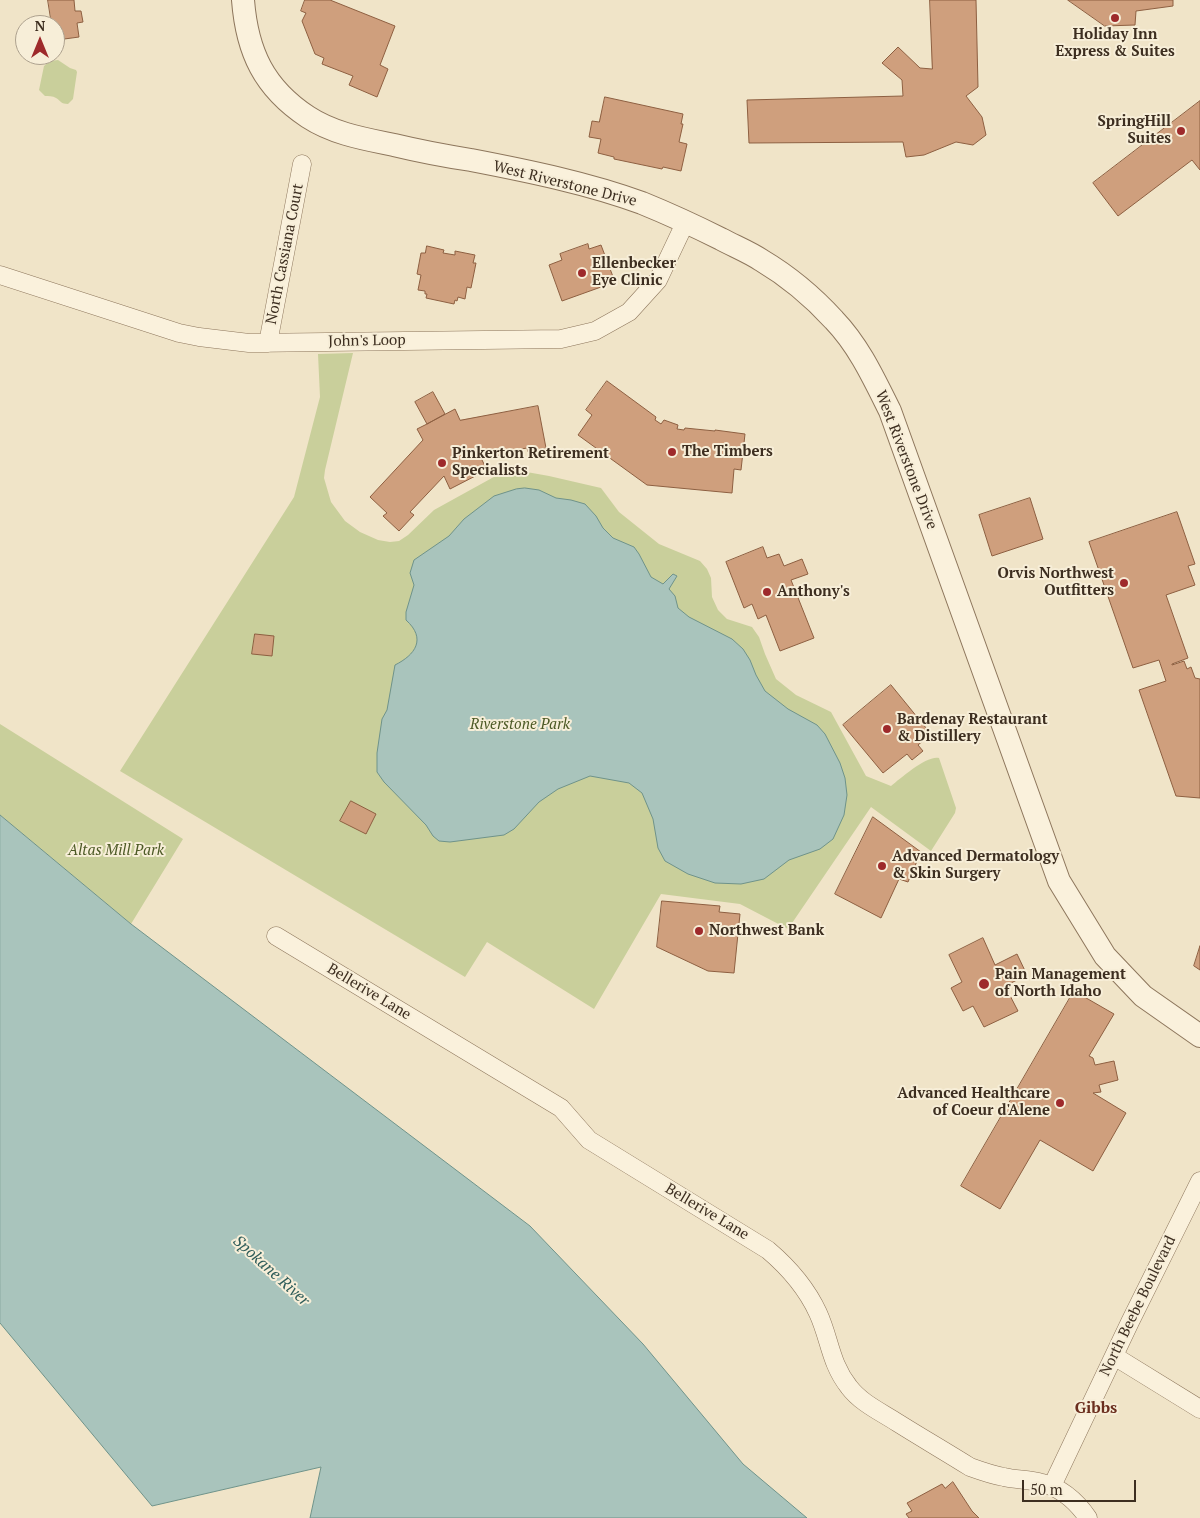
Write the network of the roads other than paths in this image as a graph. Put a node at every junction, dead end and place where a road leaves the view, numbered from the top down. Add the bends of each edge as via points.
1 (243, 0) edge
2 (302, 164) dead end
3 (686, 221) junction
4 (0, 275) edge
5 (268, 343) junction
6 (276, 936) dead end
7 (1200, 1036) edge
8 (1200, 1181) edge
9 (1114, 1356) junction
10 (1200, 1409) edge
11 (1052, 1486) junction
12 (1088, 1518) edge

1 - 3 street, West Riverstone Drive via 251,46 272,86 310,118 334,130 595,188
2 - 5 street, North Cassiana Court
3 - 5 street, John's Loop via 658,280 629,312 595,330 561,339
3 - 7 street, West Riverstone Drive via 762,260 803,290 835,321 866,362 890,411 1058,881 1106,956 1143,996
4 - 5 street, John's Loop via 179,332
6 - 11 street, Bellerive Lane via 561,1108 589,1140 768,1250 807,1294 818,1312 838,1371 868,1405 970,1466 1003,1477
8 - 9 street, North Beebe Boulevard
9 - 10 street
9 - 11 street, North Beebe Boulevard
11 - 12 street, Bellerive Lane via 1072,1499

